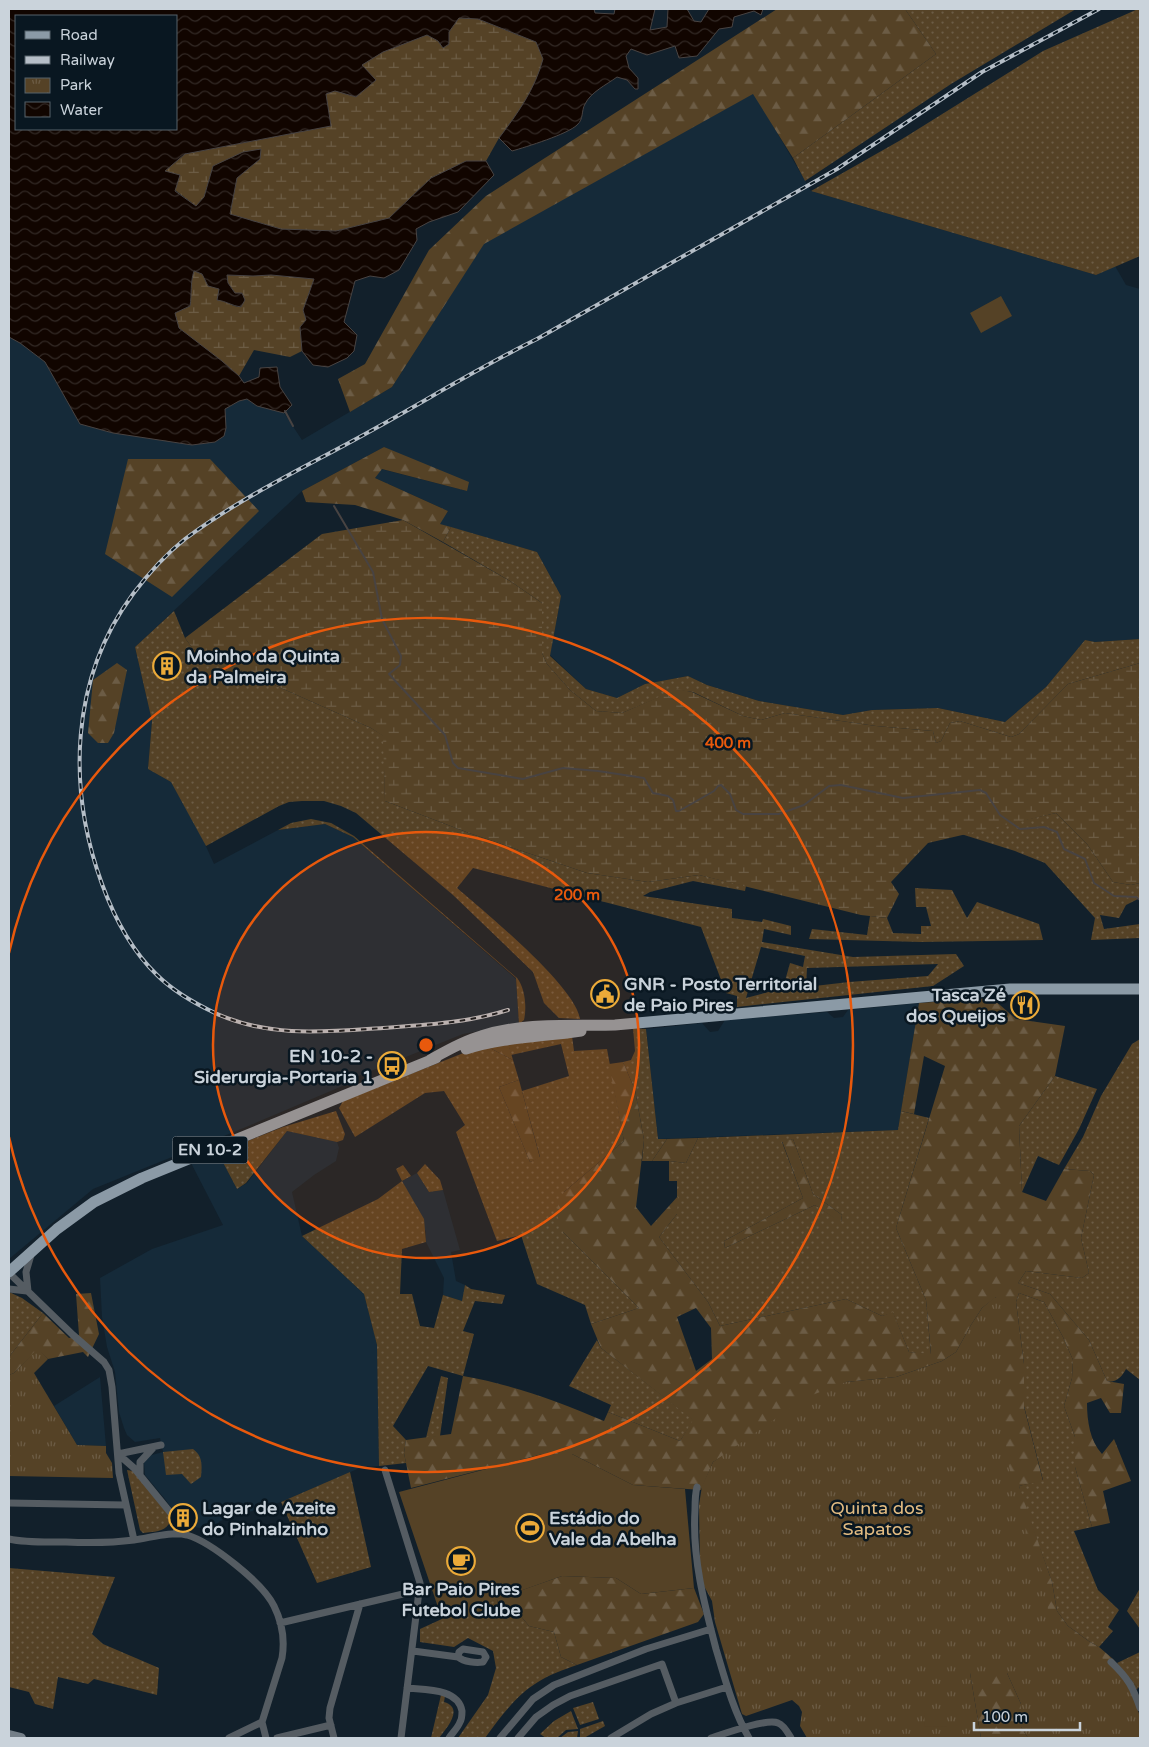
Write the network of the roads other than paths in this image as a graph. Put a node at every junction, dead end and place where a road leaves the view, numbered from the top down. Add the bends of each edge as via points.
1 (1140, 989) edge
2 (35, 1248) junction
3 (9, 1272) edge
4 (9, 1289) edge
5 (28, 1291) junction
6 (161, 1445) dead end
7 (153, 1447) junction
8 (118, 1454) junction
9 (132, 1466) junction
10 (385, 1470) dead end
11 (119, 1473) junction
12 (140, 1475) junction
13 (697, 1487) dead end
14 (9, 1503) edge
15 (125, 1505) junction
16 (176, 1534) junction
17 (9, 1538) edge
18 (134, 1540) junction
19 (420, 1590) junction
20 (360, 1604) junction
21 (280, 1623) junction
22 (711, 1629) junction
23 (413, 1651) junction
24 (458, 1657) dead end
25 (1111, 1662) dead end
26 (727, 1687) junction
27 (407, 1688) junction
28 (676, 1703) junction
29 (1140, 1708) edge
30 (262, 1722) junction
31 (331, 1725) junction
32 (743, 1728) junction
33 (9, 1735) edge
34 (21, 1738) edge
35 (229, 1738) edge
36 (266, 1738) edge
37 (276, 1738) edge
38 (334, 1738) edge
39 (401, 1738) edge
40 (448, 1738) edge
41 (500, 1738) edge
42 (518, 1738) edge
43 (611, 1738) edge
44 (711, 1738) edge
45 (749, 1738) edge
46 (791, 1738) edge

1 - 2 main road, EN 10-2 via 1010,989 614,1025 478,1045 430,1060 142,1178 94,1202
2 - 3 main road, EN 10-2
2 - 5 street via 27,1265
3 - 5 street
4 - 5 street
5 - 8 street via 109,1370
6 - 7 street
7 - 8 street
7 - 12 street via 140,1462
8 - 9 street
8 - 11 street
9 - 11 street
9 - 12 street
10 - 19 street via 419,1575
11 - 15 street
12 - 16 street via 174,1516
13 - 22 street via 695,1555
14 - 15 street
15 - 18 street
16 - 18 street
16 - 21 street via 199,1540 229,1558 268,1597
17 - 18 street via 78,1543
19 - 20 street
19 - 23 street
20 - 21 street
20 - 31 street via 330,1708
21 - 30 street via 284,1647 282,1658
22 - 26 street
22 - 41 street via 646,1649 554,1685 533,1698
23 - 24 street
23 - 27 street
25 - 29 street via 1126,1676
26 - 28 street
26 - 32 street
27 - 39 street
27 - 40 street via 450,1694 458,1701 462,1718
28 - 42 street via 662,1664 553,1704 536,1717
28 - 43 street
30 - 35 street
30 - 36 street
31 - 37 street
31 - 38 street
32 - 44 street
32 - 45 street
32 - 46 street via 776,1722
33 - 34 street

